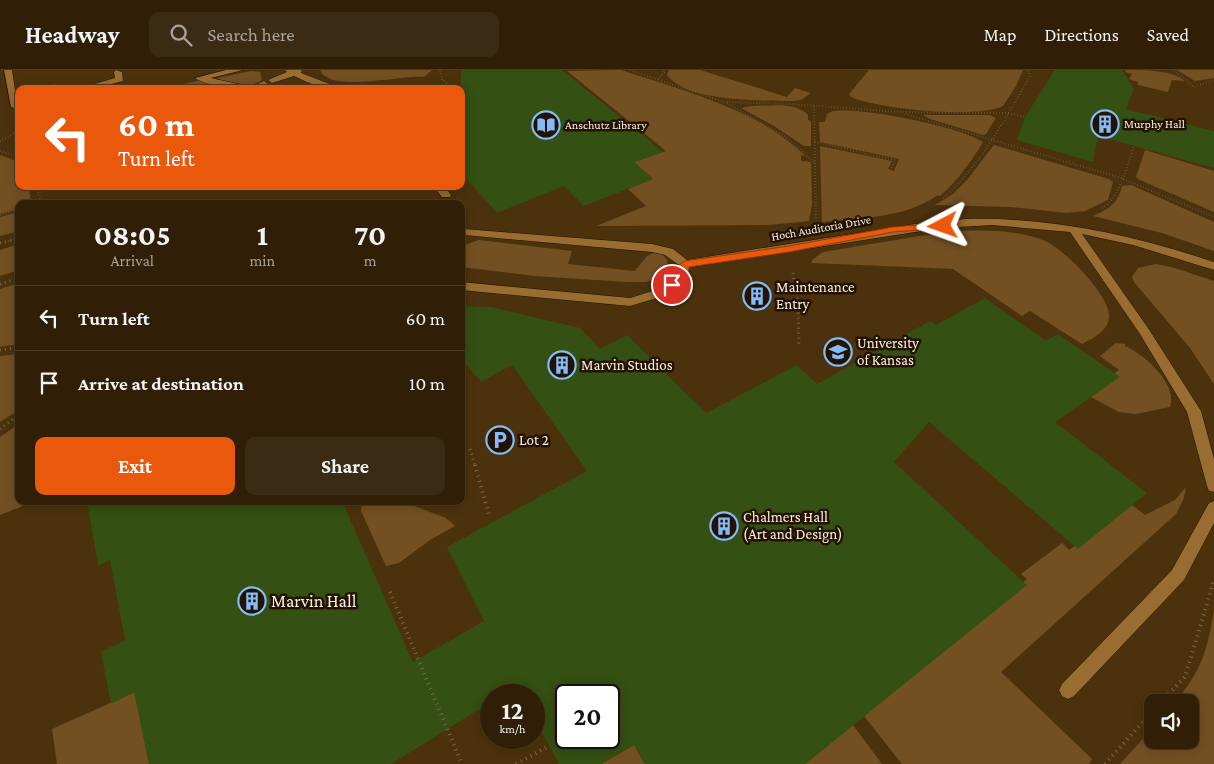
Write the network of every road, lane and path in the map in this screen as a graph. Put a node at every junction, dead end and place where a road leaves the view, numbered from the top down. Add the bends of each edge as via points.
1 (239, 70) edge
2 (305, 70) edge
3 (440, 70) edge
4 (630, 70) edge
5 (664, 70) edge
6 (1028, 70) edge
7 (1174, 70) edge
8 (12, 71) edge
9 (290, 71) edge
10 (118, 72) dead end
11 (658, 79) junction
12 (1214, 80) edge
13 (86, 85) edge
14 (230, 85) edge
15 (262, 85) edge
16 (324, 85) edge
17 (449, 85) edge
18 (15, 96) edge
19 (724, 102) junction
20 (814, 106) junction
21 (899, 112) junction
22 (1008, 112) junction
23 (1025, 117) dead end
24 (15, 132) edge
25 (990, 139) junction
26 (0, 141) edge
27 (815, 142) junction
28 (1134, 146) dead end
29 (0, 151) edge
30 (15, 156) edge
31 (815, 162) junction
32 (891, 170) dead end
33 (1121, 178) junction
34 (38, 190) edge
35 (48, 190) edge
36 (442, 190) edge
37 (951, 191) dead end
38 (38, 193) junction
39 (446, 195) dead end
40 (39, 200) edge
41 (1098, 210) dead end
42 (15, 211) edge
43 (0, 215) edge
44 (1214, 217) edge
45 (816, 226) dead end
46 (1073, 229) junction
47 (465, 232) edge
48 (15, 239) edge
49 (0, 243) edge
50 (789, 249) junction
51 (685, 264) junction
52 (1214, 266) edge
53 (15, 279) edge
54 (0, 284) edge
55 (465, 286) edge
56 (799, 347) dead end
57 (15, 348) edge
58 (0, 350) edge
59 (15, 418) edge
60 (0, 429) edge
61 (470, 449) dead end
62 (1214, 486) edge
63 (1214, 508) edge
64 (489, 515) dead end
65 (1214, 580) edge
66 (390, 592) dead end
67 (1068, 690) dead end
68 (1169, 694) edge
69 (1144, 721) edge
70 (549, 746) dead end
71 (462, 764) edge
72 (516, 764) edge
73 (1105, 764) edge

1 - 14 street via 199,78
2 - 9 street
3 - 17 path via 442,79
4 - 11 path
5 - 11 path
6 - 22 path via 1030,76
7 - 12 path via 1194,87
8 - 18 street
9 - 15 street
9 - 16 street
10 - 13 street via 120,80
11 - 19 path
19 - 20 path
19 - 31 path via 798,145
20 - 21 path
20 - 27 path
21 - 22 path
21 - 25 path
22 - 23 path
22 - 25 path
24 - 26 path
25 - 33 path
25 - 37 path
27 - 31 path
27 - 32 path via 895,160
28 - 33 path
29 - 30 path
31 - 45 path
33 - 41 path via 1110,205
33 - 44 path
34 - 38 path
35 - 38 path
36 - 39 street
38 - 40 path
42 - 43 path
46 - 50 street, Hoch Auditoria Drive via 984,222 893,230
46 - 52 street, Hoch Auditoria Drive via 1138,243
46 - 62 street via 1144,331 1194,411
47 - 51 street via 652,248 669,252
48 - 49 path
50 - 51 street, Hoch Auditoria Drive
50 - 56 path via 798,305
51 - 55 street via 682,278 663,292 630,302
53 - 54 path
57 - 58 path
59 - 60 path
61 - 64 path
63 - 67 street via 1178,575
65 - 68 path via 1185,677
66 - 71 path
69 - 73 path
70 - 72 path

